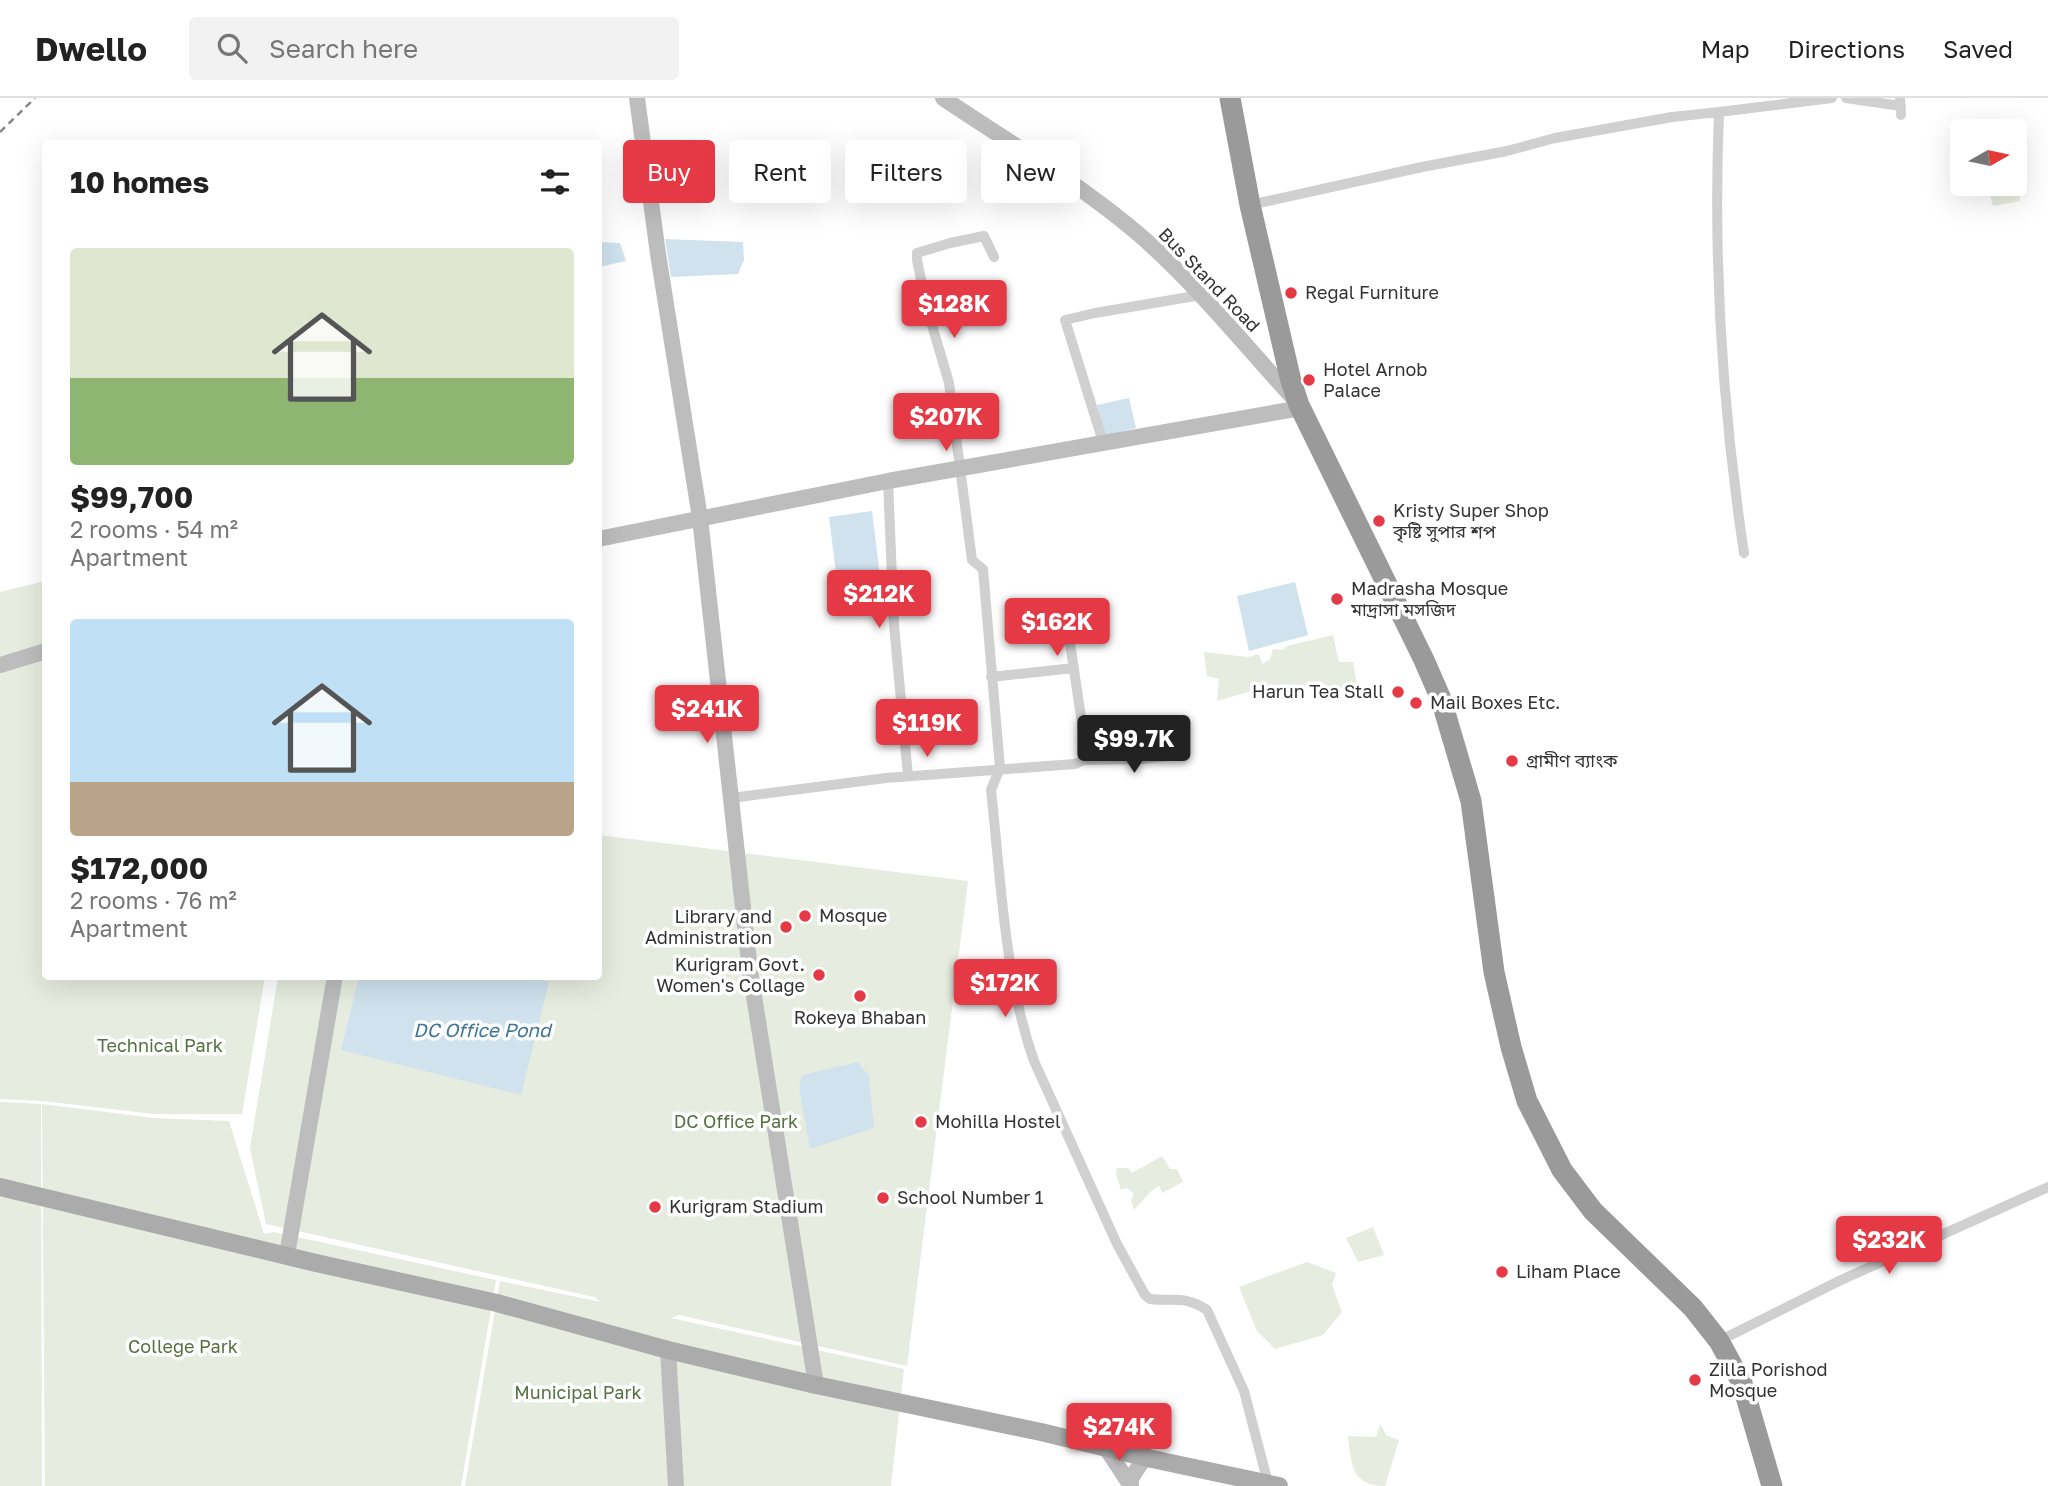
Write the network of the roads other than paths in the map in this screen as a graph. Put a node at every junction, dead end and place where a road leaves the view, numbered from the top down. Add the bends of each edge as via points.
1 (637, 98) edge
2 (943, 98) edge
3 (1230, 98) edge
4 (1832, 98) edge
5 (1846, 98) edge
6 (1901, 106) edge
7 (1719, 112) junction
8 (1250, 205) junction
9 (994, 257) dead end
10 (1201, 295) junction
11 (1300, 407) junction
12 (1103, 442) junction
13 (959, 469) junction
14 (888, 481) junction
15 (700, 518) junction
16 (602, 538) edge
17 (1744, 554) dead end
18 (1069, 636) dead end
19 (42, 652) edge
20 (0, 665) edge
21 (1074, 672) junction
22 (991, 677) junction
23 (1181, 754) dead end
24 (1084, 760) junction
25 (1000, 768) junction
26 (908, 776) junction
27 (731, 798) junction
28 (334, 980) edge
29 (0, 1186) edge
30 (2048, 1187) edge
31 (287, 1255) junction
32 (1718, 1341) junction
33 (668, 1350) junction
34 (816, 1385) junction
35 (1106, 1448) junction
36 (1144, 1457) junction
37 (1130, 1485) edge
38 (1274, 1485) edge
39 (676, 1486) edge
40 (1772, 1486) edge

1 - 15 street
2 - 10 street, Bus Stand Road via 1123,222
3 - 8 highway
4 - 7 street
5 - 6 street
7 - 8 street via 1555,138
7 - 17 street via 1717,275
8 - 11 highway
9 - 13 street via 984,236 917,253 949,383
10 - 11 street, Bus Stand Road
10 - 12 street via 1065,320
11 - 12 street
11 - 32 highway via 1441,699 1471,801 1494,972 1527,1101 1562,1170 1593,1211 1693,1308
12 - 13 street
13 - 14 street
13 - 22 street via 972,560 983,569
14 - 15 street
14 - 26 street via 894,625
15 - 16 street
15 - 27 street
18 - 21 street
19 - 20 street
21 - 22 street
21 - 24 street
22 - 25 street
23 - 24 street
24 - 25 street
25 - 26 street
25 - 38 street via 991,790 1006,930 1034,1061 1145,1295 1183,1299 1207,1310 1244,1391
26 - 27 street
27 - 34 street via 750,971
28 - 31 street
29 - 31 main road
30 - 32 street
31 - 33 main road via 497,1303
32 - 40 highway via 1742,1383
33 - 34 main road
33 - 39 street
34 - 35 main road
35 - 36 main road
35 - 37 street
36 - 37 street
36 - 38 main road

